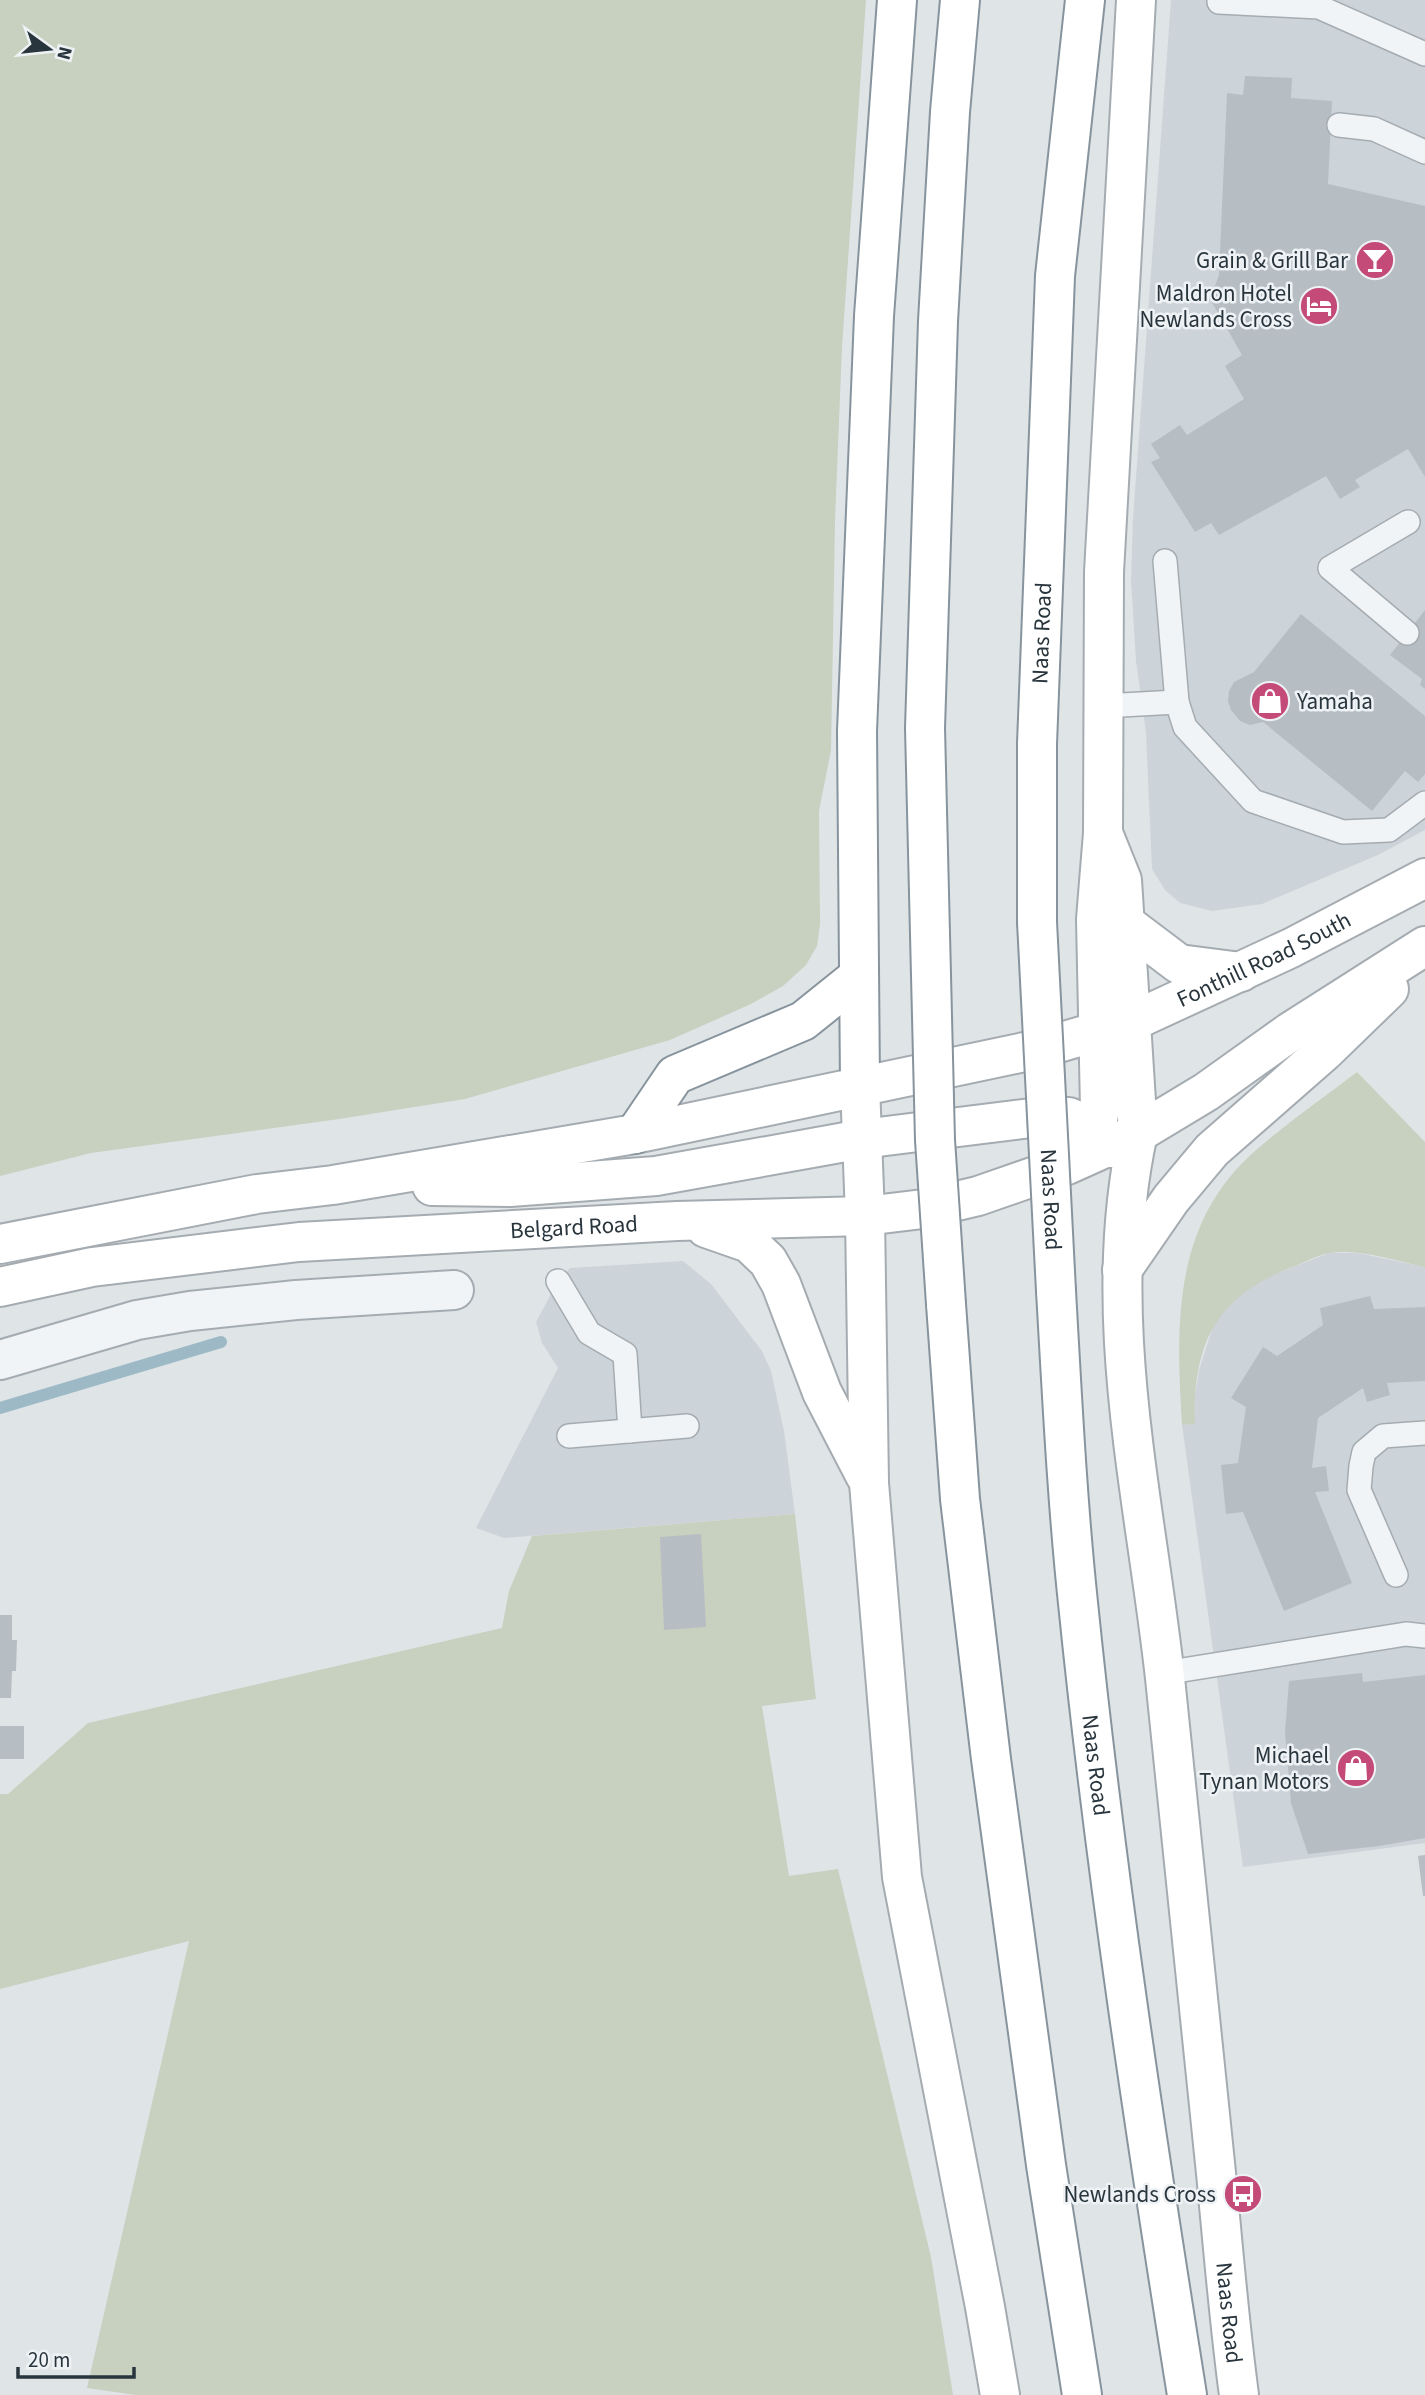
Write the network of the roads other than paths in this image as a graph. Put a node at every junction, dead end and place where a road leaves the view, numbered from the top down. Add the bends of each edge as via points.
1 (897, 0) edge
2 (960, 0) edge
3 (1085, 0) edge
4 (1136, 0) edge
5 (1219, 2) dead end
6 (1425, 54) edge
7 (1339, 125) dead end
8 (1425, 152) edge
9 (1408, 522) dead end
10 (1166, 561) dead end
11 (1407, 633) dead end
12 (1177, 702) junction
13 (1103, 706) junction
14 (1425, 803) edge
15 (1103, 833) junction
16 (1425, 878) edge
17 (1126, 924) junction
18 (1425, 946) edge
19 (1425, 954) edge
20 (1241, 972) junction
21 (859, 976) junction
22 (1115, 1026) junction
23 (860, 1085) junction
24 (635, 1134) junction
25 (1115, 1136) junction
26 (862, 1139) junction
27 (333, 1185) junction
28 (866, 1216) junction
29 (677, 1221) junction
30 (0, 1244) edge
31 (1122, 1270) junction
32 (558, 1281) dead end
33 (0, 1287) edge
34 (454, 1290) dead end
35 (0, 1360) edge
36 (687, 1426) dead end
37 (630, 1431) junction
38 (1425, 1433) edge
39 (569, 1436) dead end
40 (869, 1483) junction
41 (1396, 1575) dead end
42 (1425, 1636) edge
43 (1164, 1673) junction
44 (1000, 2395) edge
45 (1082, 2395) edge
46 (1187, 2395) edge
47 (1239, 2395) edge

1 - 21 main road via 874,316 860,640
2 - 45 main road, bridge via 937,334 925,728 936,1140 960,1499 990,1759
3 - 46 main road, Naas Road, bridge via 1055,276 1037,744 1037,922 1077,1600 1139,2091
4 - 13 main road via 1104,572
5 - 6 lane via 1319,8
7 - 8 lane via 1374,129
9 - 11 lane via 1330,568
10 - 12 lane
12 - 13 lane
12 - 14 lane via 1185,727 1253,801 1343,832 1390,830
13 - 15 main road
15 - 17 main road via 1122,880
15 - 22 main road via 1097,919
16 - 20 main road, Fonthill Road South
17 - 20 main road via 1179,964
17 - 22 main road
18 - 25 main road via 1206,1092
19 - 31 main road via 1324,1052 1212,1150
20 - 22 main road, Fonthill Road South
21 - 23 main road
21 - 24 main road via 803,1021 675,1075
22 - 23 main road via 1034,1050
22 - 25 main road, Naas Road via 1100,1109
23 - 24 main road
23 - 26 main road
24 - 27 main road
25 - 26 main road via 1069,1118 1039,1117
25 - 28 main road, Belgard Road via 1067,1165 978,1196
25 - 31 main road, Naas Road via 1129,1171
26 - 27 main road via 656,1176 510,1187
26 - 28 main road
27 - 30 main road via 257,1194
28 - 29 main road, Belgard Road
28 - 40 main road
29 - 33 main road, Belgard Road via 299,1242 92,1267
29 - 40 main road via 748,1243 768,1261 822,1392
31 - 43 main road, Naas Road via 1124,1370
32 - 37 lane via 589,1333 625,1354
34 - 35 street via 190,1311 137,1320
36 - 37 lane
37 - 39 lane
38 - 41 lane via 1383,1436 1364,1451 1359,1489
40 - 44 main road via 902,1877
42 - 43 lane via 1406,1634
43 - 47 main road, Naas Road

